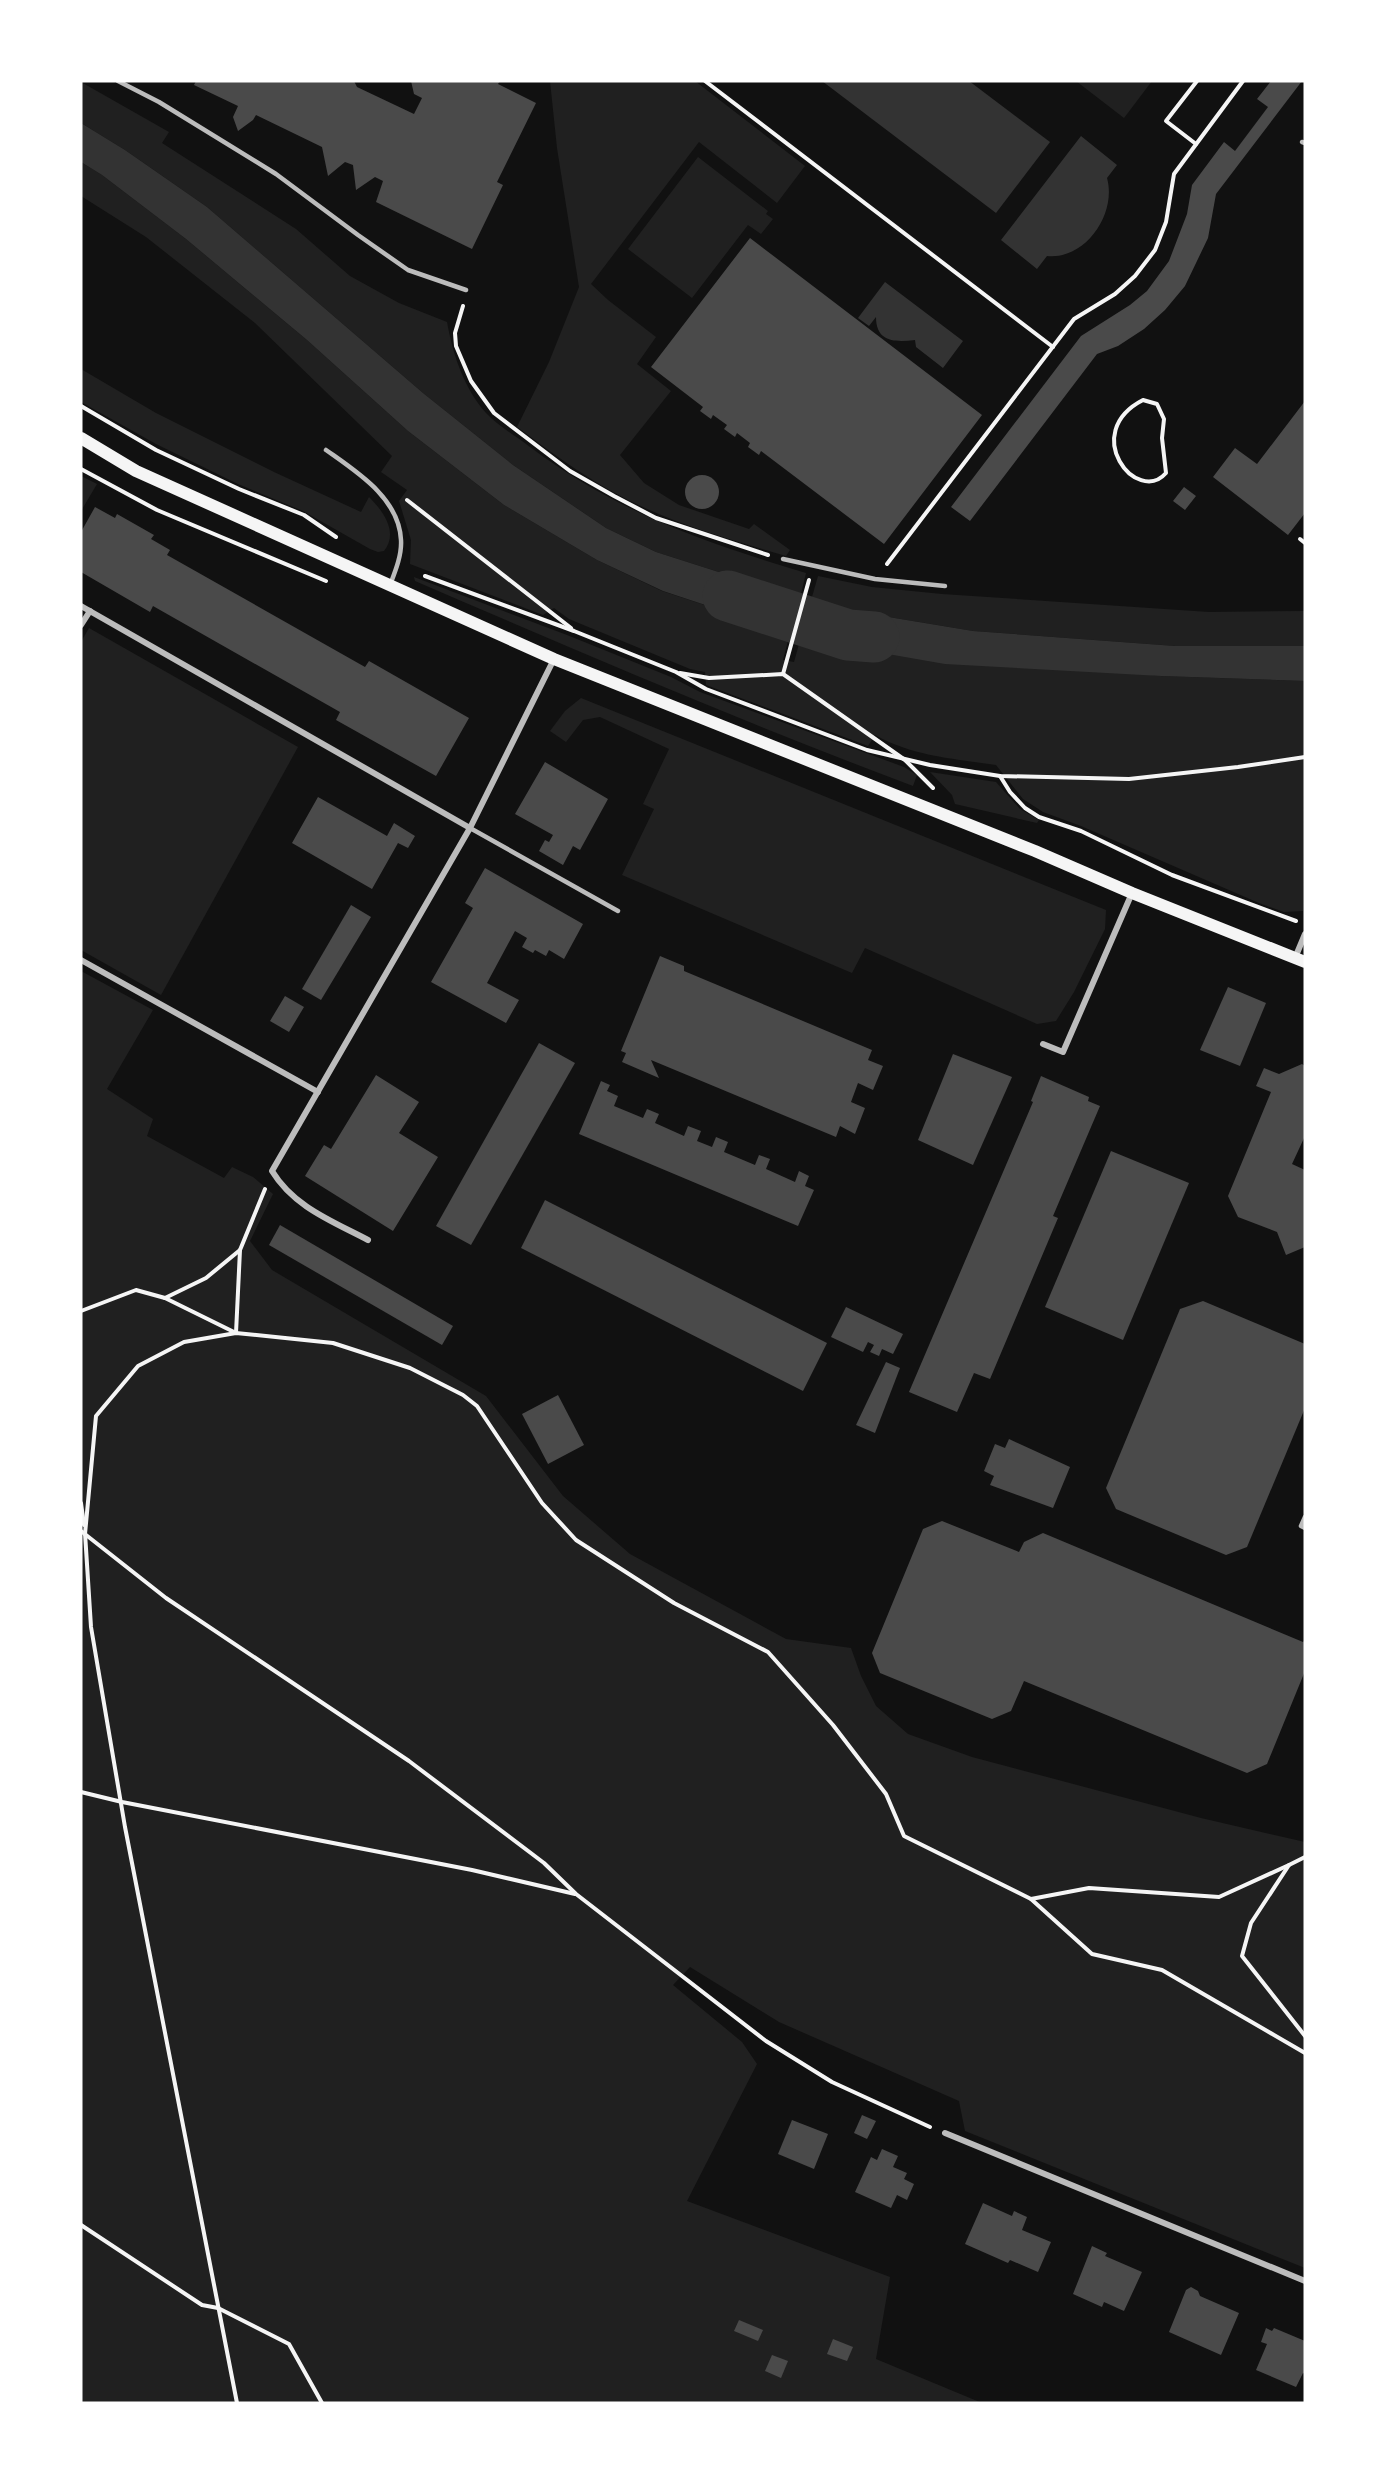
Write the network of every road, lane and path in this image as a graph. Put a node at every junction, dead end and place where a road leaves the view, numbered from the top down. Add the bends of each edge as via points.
1 (118, 81) edge
2 (705, 81) edge
3 (1197, 81) edge
4 (1243, 81) edge
5 (1196, 144) junction
6 (466, 290) joint
7 (1053, 347) junction
8 (81, 406) edge
9 (81, 438) edge
10 (326, 450) dead end
11 (1150, 482) joint
12 (405, 499) dead end
13 (1300, 539) dead end
14 (345, 542) dead end
15 (1305, 543) edge
16 (783, 559) joint
17 (397, 566) junction
18 (811, 574) dead end
19 (875, 579) junction
20 (390, 585) junction
21 (945, 586) dead end
22 (81, 606) edge
23 (90, 611) junction
24 (81, 625) edge
25 (574, 631) junction
26 (554, 659) junction
27 (676, 672) junction
28 (783, 674) junction
29 (1305, 757) edge
30 (905, 760) junction
31 (1000, 776) junction
32 (470, 828) junction
33 (1132, 893) junction
34 (618, 911) dead end
35 (1305, 924) edge
36 (1305, 934) edge
37 (81, 960) edge
38 (1300, 960) edge
39 (1043, 1044) dead end
40 (318, 1092) junction
41 (272, 1171) junction
42 (368, 1240) dead end
43 (240, 1250) junction
44 (165, 1298) junction
45 (81, 1311) edge
46 (236, 1333) junction
47 (81, 1503) edge
48 (1305, 1516) edge
49 (1303, 1527) edge
50 (83, 1533) edge
51 (81, 1792) edge
52 (122, 1802) junction
53 (1305, 1857) edge
54 (1289, 1865) junction
55 (576, 1894) junction
56 (1030, 1899) junction
57 (1305, 2036) edge
58 (1305, 2053) edge
59 (945, 2133) joint
60 (81, 2225) edge
61 (1305, 2281) edge
62 (219, 2308) junction
63 (237, 2403) edge
64 (322, 2403) edge

1 - 6 lane via 276,174 408,270
2 - 7 path
3 - 5 path via 1166,121
4 - 5 path
5 - 7 path via 1174,174 1166,222 1155,250 1115,294 1074,319
6 - 16 path via 456,346 471,381 494,413 570,471 656,518
7 - 19 path
8 - 14 path via 156,450 304,515
9 - 20 main road via 136,471
10 - 17 lane via 360,475 389,504 401,540
11 - 11 path via 1166,473 1164,419 1157,404 1143,400 1129,407 1120,419 1113,443 1121,466
12 - 25 path
13 - 15 path
16 - 19 lane
17 - 20 lane
17 - 25 path
18 - 28 path
19 - 21 lane
20 - 26 main road
22 - 23 street
23 - 24 street
23 - 32 street
25 - 27 path
26 - 32 street
26 - 33 main road
27 - 28 path via 709,678
27 - 30 path via 706,689 867,750
28 - 30 path
29 - 31 path via 1129,779
30 - 31 path
31 - 35 path via 1025,808 1039,817 1081,831 1172,875
32 - 34 lane
32 - 40 street
33 - 38 main road
33 - 39 street via 1063,1052
36 - 38 street
37 - 40 street
40 - 41 street
41 - 42 street via 299,1204
41 - 43 path
43 - 44 path via 206,1278
43 - 46 path
44 - 45 path via 136,1290
44 - 46 path
46 - 50 path via 184,1342 138,1366 96,1416
46 - 56 path via 333,1343 410,1368 463,1395 486,1417 542,1503 576,1540 674,1603 768,1652 833,1725 886,1794 904,1836
47 - 50 path
48 - 49 lane
50 - 52 path via 91,1627
50 - 55 path via 166,1598 409,1761 544,1863
51 - 52 path
52 - 55 path
52 - 62 path
53 - 54 path
54 - 56 path via 1219,1897 1089,1888
54 - 57 path via 1251,1923 1242,1956
55 - 59 path via 766,2041 831,2082
56 - 58 path via 1092,1954 1162,1970
59 - 61 street
60 - 62 path via 202,2305
62 - 63 path
62 - 64 path via 289,2344

